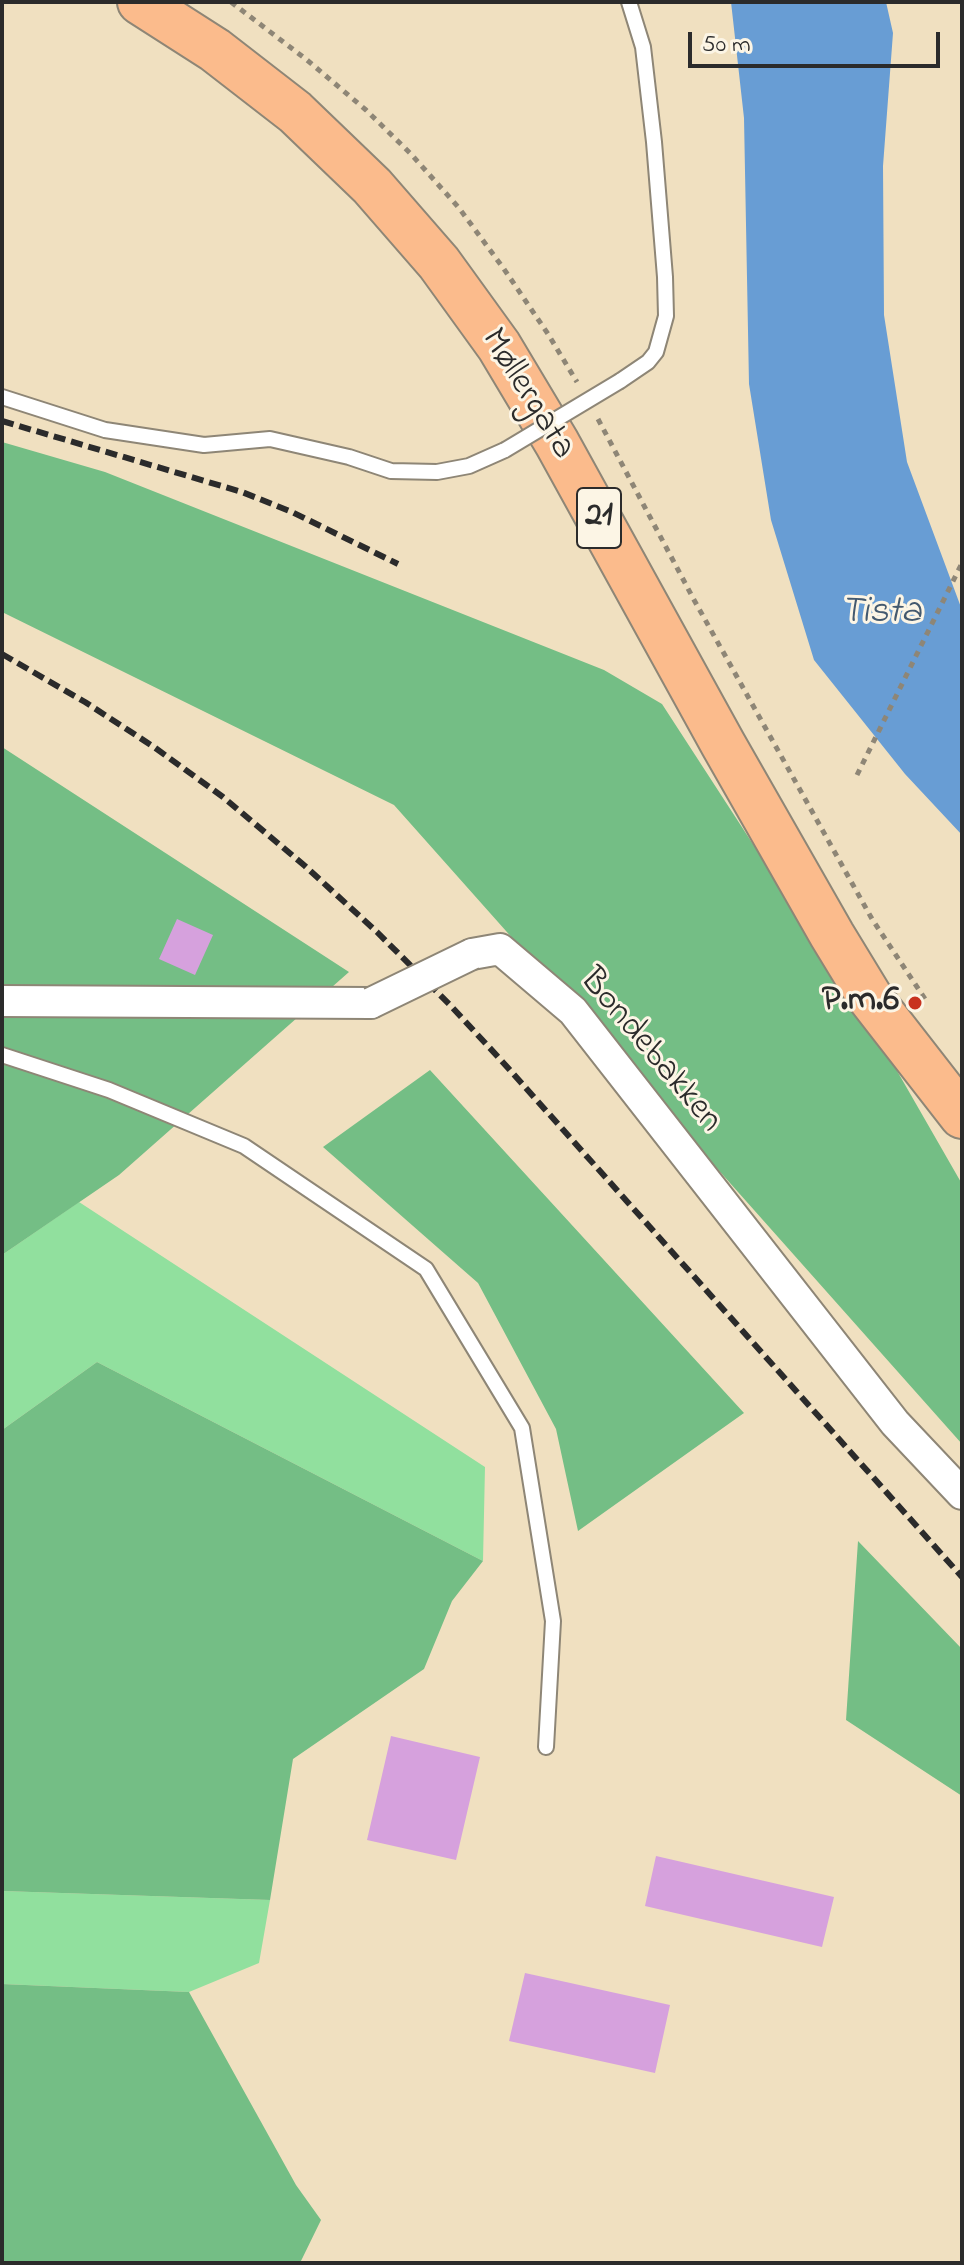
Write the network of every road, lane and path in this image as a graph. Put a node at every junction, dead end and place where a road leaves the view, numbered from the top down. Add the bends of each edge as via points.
1 (140, 2) edge
2 (629, 2) edge
3 (2, 397) edge
4 (962, 563) edge
5 (857, 775) dead end
6 (2, 1001) edge
7 (2, 1055) edge
8 (962, 1116) edge
9 (962, 1494) edge
10 (546, 1747) dead end

1 - 8 main road, Møllergata / 21 via 215,50 295,112 372,186 439,263 499,346 557,443 871,999
2 - 3 lane, bridge via 643,47 666,316 656,352 620,381 505,450 469,466 437,472 391,471 270,439 204,445 105,430
4 - 5 path
6 - 9 street, Bondebakken, bridge via 371,1003 472,954 500,949 573,1011 895,1423
7 - 10 lane via 109,1090 244,1146 426,1269 522,1428 553,1621

